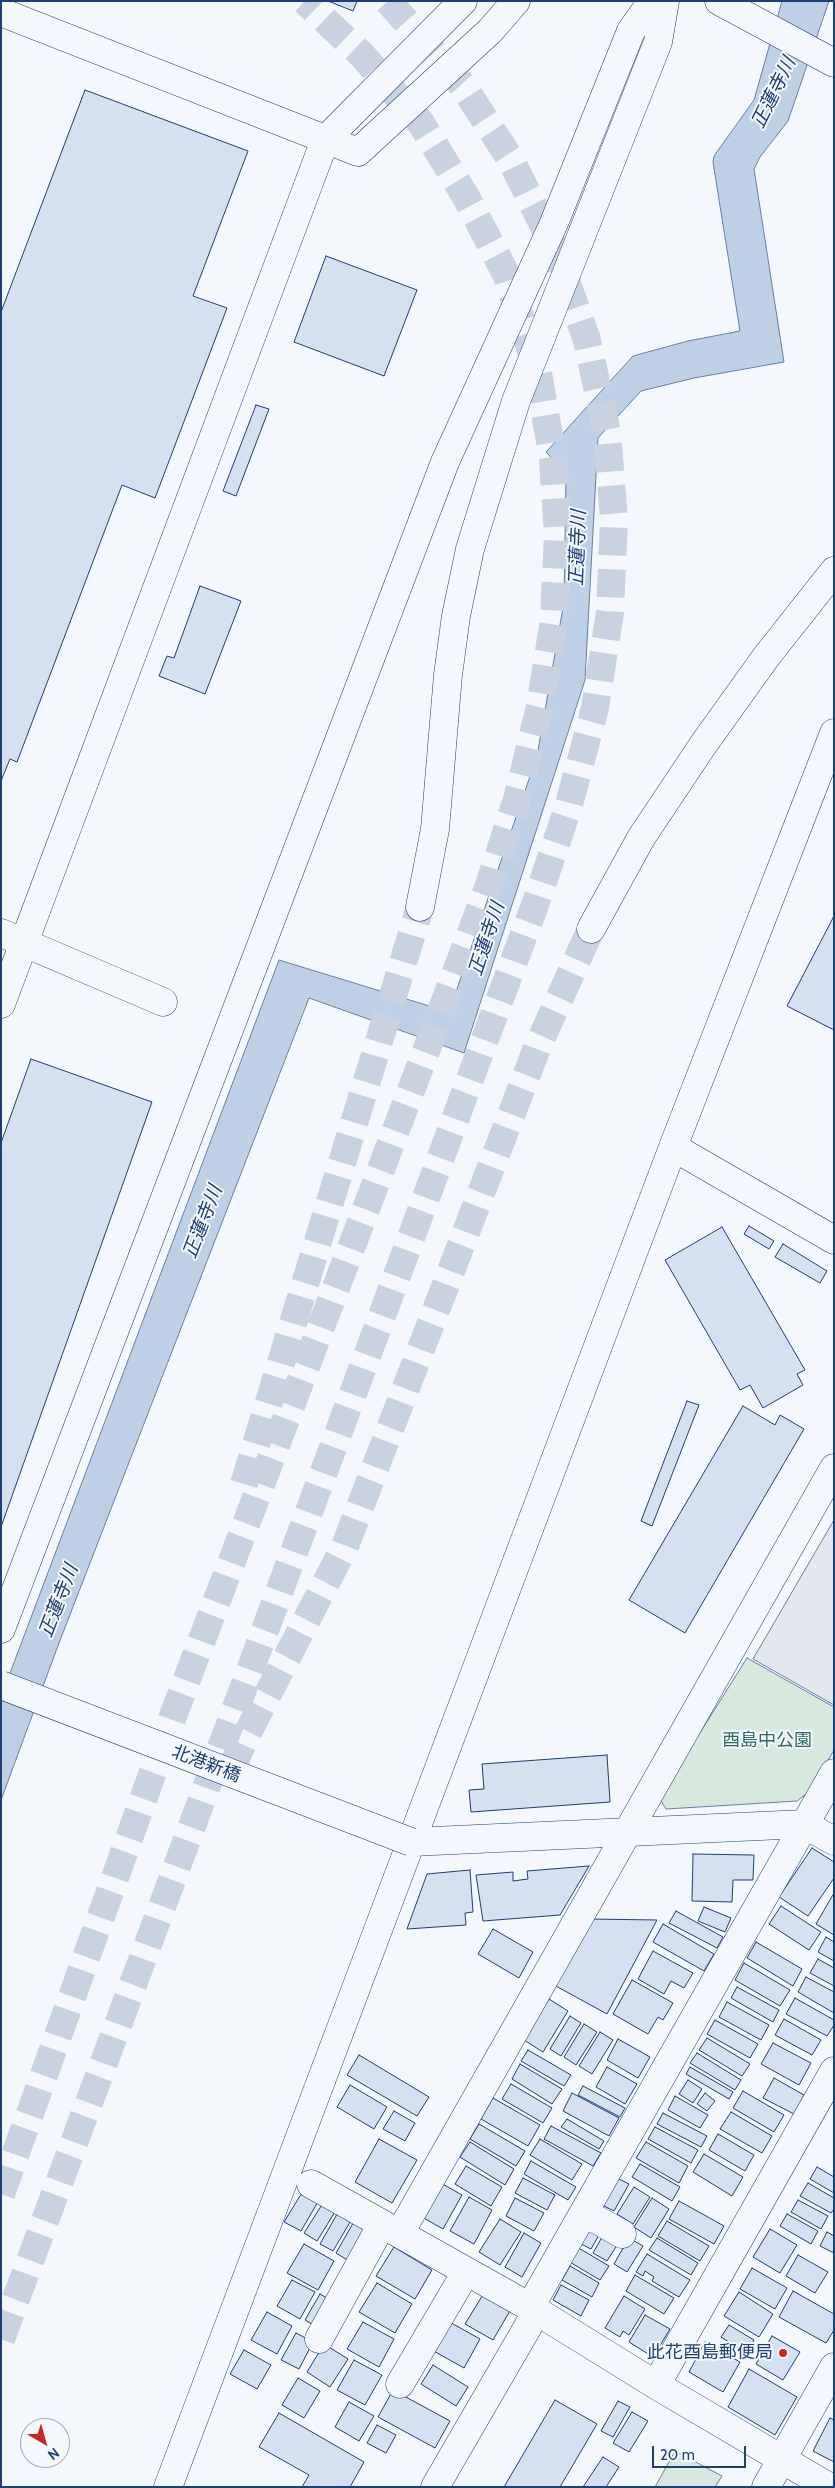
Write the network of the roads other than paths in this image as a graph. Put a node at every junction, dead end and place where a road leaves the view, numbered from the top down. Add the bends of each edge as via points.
1 (463, 1) edge
2 (516, 1) edge
3 (652, 1) edge
4 (665, 1) edge
5 (719, 1) edge
6 (1, 12) edge
7 (834, 64) edge
8 (325, 140) junction
9 (834, 572) edge
10 (834, 733) edge
11 (420, 907) tunnel mouth
12 (591, 929) tunnel mouth
13 (13, 938) edge
14 (163, 1002) dead end
15 (1, 1004) edge
16 (673, 1147) junction
17 (834, 1240) edge
18 (830, 1485) edge
19 (1, 1629) edge
20 (1, 1685) edge
21 (834, 1773) edge
22 (804, 1824) junction
23 (629, 1831) junction
24 (834, 1841) edge
25 (411, 1842) junction
26 (834, 2071) edge
27 (311, 2184) dead end
28 (585, 2213) junction
29 (391, 2228) junction
30 (622, 2234) dead end
31 (466, 2272) junction
32 (534, 2309) junction
33 (319, 2339) dead end
34 (834, 2368) edge
35 (400, 2384) dead end
36 (656, 2385) junction
37 (782, 2458) junction
38 (168, 2487) edge
39 (435, 2487) edge
40 (766, 2487) edge
41 (829, 2487) edge

1 - 8 main road
2 - 8 main road via 490,31 358,152
3 - 19 main road via 631,31 554,223 445,462
4 - 11 main road via 658,42 516,401 470,549 456,616 435,829
5 - 7 main road
6 - 8 main road
8 - 13 main road
9 - 12 main road via 766,657 703,745 641,838
10 - 16 main road
13 - 14 main road
13 - 15 main road
16 - 17 main road
16 - 25 main road
18 - 23 main road
20 - 25 main road, 北港新橋, bridge
21 - 22 main road
22 - 23 main road
22 - 24 main road
22 - 28 main road
23 - 25 main road
23 - 29 main road
25 - 38 main road
26 - 36 main road
27 - 29 main road
28 - 30 main road
28 - 32 main road
29 - 31 main road
29 - 33 main road
31 - 32 main road
31 - 35 main road
32 - 36 main road
32 - 39 main road
34 - 37 main road
36 - 37 main road
37 - 40 main road
37 - 41 main road

